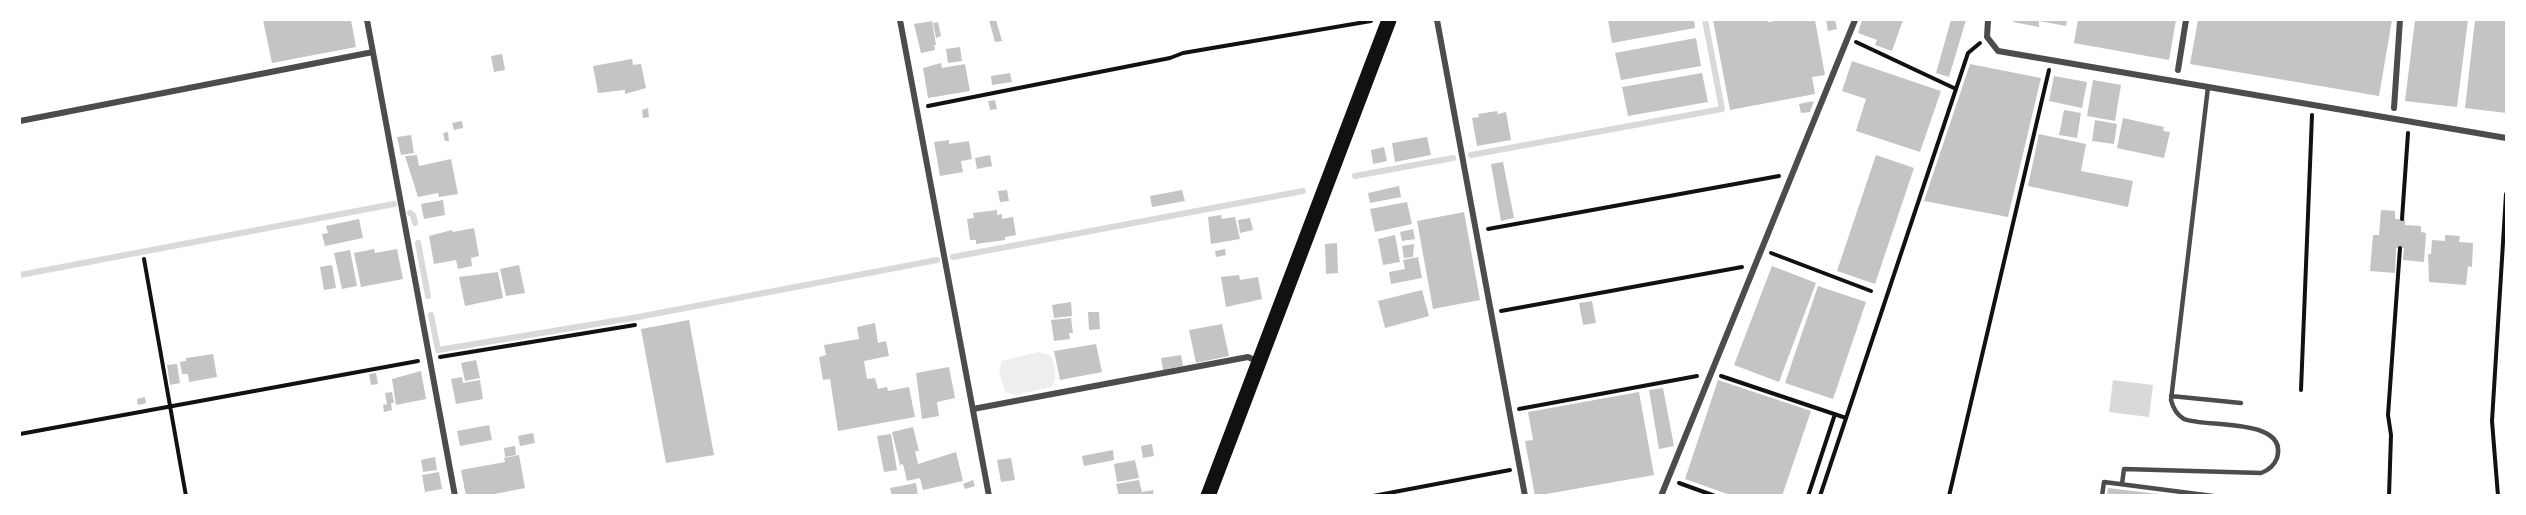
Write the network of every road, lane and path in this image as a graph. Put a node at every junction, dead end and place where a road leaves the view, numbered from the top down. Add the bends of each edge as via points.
1 (367, 20) edge
2 (900, 20) edge
3 (1437, 20) edge
4 (1855, 20) edge
5 (1988, 20) edge
6 (2186, 20) edge
7 (2400, 20) edge
8 (1387, 22) edge
9 (1987, 37) junction
10 (1848, 39) junction
11 (373, 52) junction
12 (2050, 60) junction
13 (2178, 70) dead end
14 (2208, 87) junction
15 (1956, 89) junction
16 (2314, 105) junction
17 (917, 108) junction
18 (2394, 108) dead end
19 (20, 121) edge
20 (2409, 122) junction
21 (2506, 138) edge
22 (1791, 178) junction
23 (2506, 194) edge
24 (2402, 219) dead end
25 (1476, 231) junction
26 (2400, 248) dead end
27 (1762, 249) junction
28 (144, 259) dead end
29 (1754, 269) junction
30 (1871, 291) dead end
31 (1491, 313) junction
32 (635, 325) dead end
33 (429, 359) junction
34 (1260, 362) junction
35 (1710, 375) junction
36 (2301, 390) dead end
37 (2171, 396) junction
38 (2241, 403) dead end
39 (170, 406) junction
40 (973, 409) junction
41 (1509, 410) junction
42 (1835, 414) junction
43 (1846, 418) junction
44 (20, 434) edge
45 (1520, 469) junction
46 (1668, 479) junction
47 (2122, 484) junction
48 (186, 495) edge
49 (455, 495) edge
50 (989, 495) edge
51 (1208, 495) edge
52 (1373, 495) edge
53 (1525, 495) edge
54 (1661, 495) edge
55 (1715, 495) edge
56 (1808, 495) edge
57 (1820, 495) edge
58 (1949, 495) edge
59 (2102, 495) edge
60 (2212, 495) edge
61 (2389, 495) edge
62 (2498, 495) edge

1 - 11 street
2 - 17 street
3 - 25 street
4 - 10 street
5 - 9 street
6 - 13 street
7 - 18 street
8 - 17 path via 1183,53
8 - 34 main road
9 - 12 street via 1998,51
9 - 15 path via 1968,52
10 - 15 path
10 - 22 street
11 - 19 street
11 - 33 street
12 - 14 street
12 - 58 path
14 - 16 street
14 - 37 lane
15 - 43 path
16 - 20 street
16 - 36 path
17 - 40 street
20 - 21 street
20 - 24 path
22 - 25 path via 1784,176
22 - 27 street
23 - 62 path via 2492,421
25 - 31 street
26 - 61 path via 2388,415
27 - 29 street
27 - 30 path
28 - 39 path
29 - 31 path via 1747,266
29 - 35 street
31 - 41 street
32 - 33 path
33 - 39 path
33 - 49 street
34 - 40 street via 1248,357
34 - 51 main road
35 - 41 path
35 - 42 path
35 - 46 street
37 - 38 lane
37 - 47 lane via 2176,413 2187,420 2265,431 2275,440 2278,453 2273,466 2261,473 2124,469
39 - 44 path
39 - 48 path
40 - 50 street
41 - 45 street
42 - 43 path
42 - 56 path
43 - 57 path
45 - 52 path
45 - 53 street
46 - 54 street
46 - 55 path
47 - 59 lane via 2104,482
47 - 60 lane

